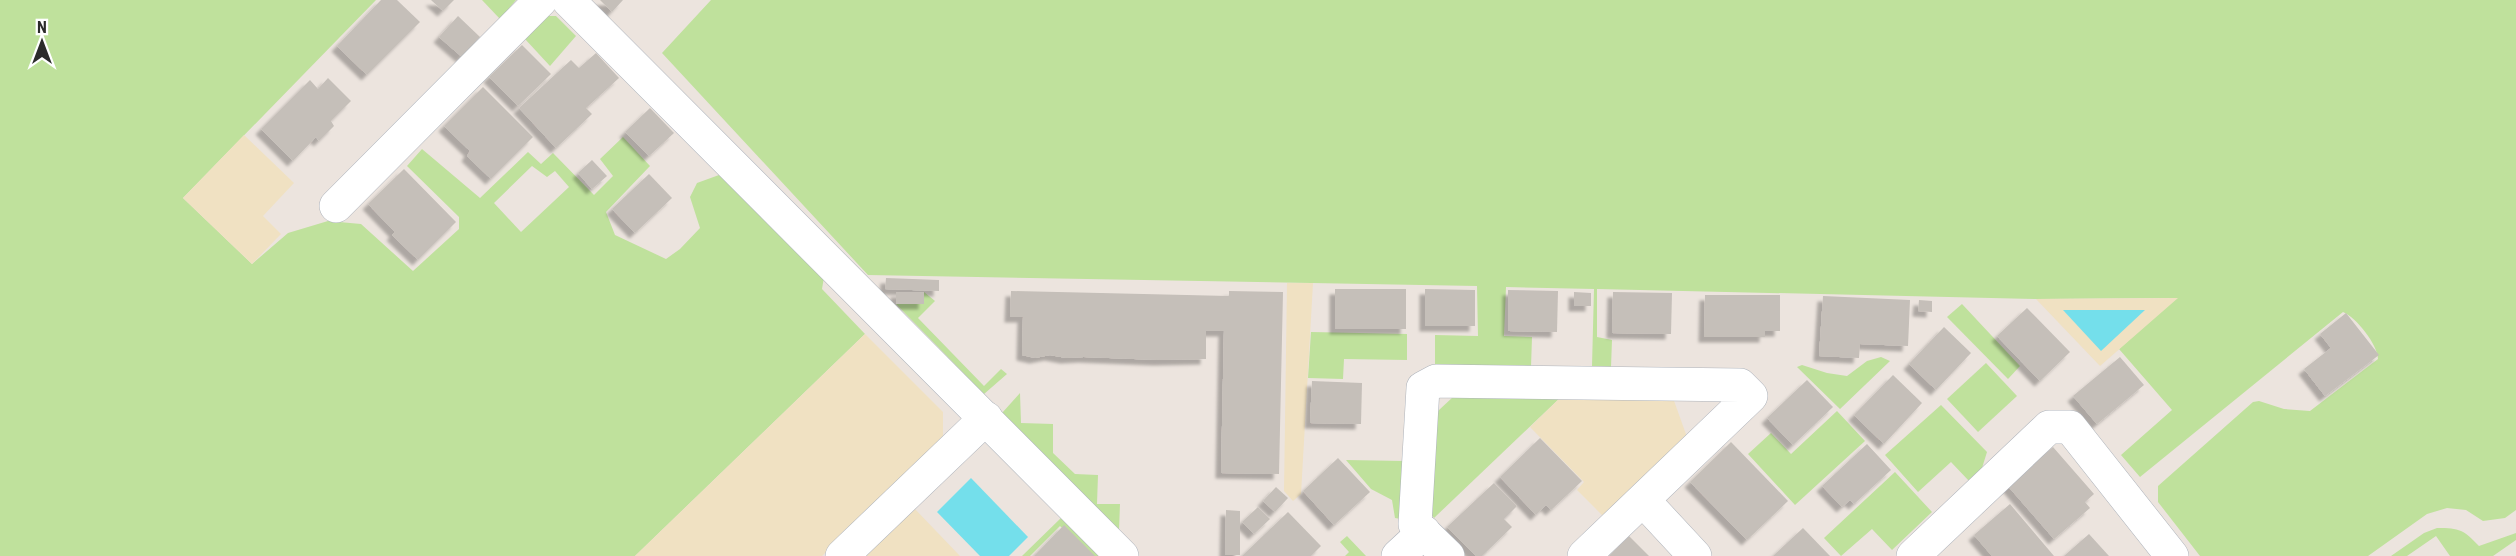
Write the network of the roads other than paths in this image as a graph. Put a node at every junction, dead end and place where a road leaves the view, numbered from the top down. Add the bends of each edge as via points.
1 (541, 0) edge
2 (568, 0) edge
3 (336, 206) dead end
4 (986, 418) junction
5 (1643, 500) junction
6 (1424, 532) junction
7 (842, 556) edge
8 (1122, 556) edge
9 (1398, 556) edge
10 (1448, 556) edge
11 (1584, 556) edge
12 (1695, 556) edge
13 (1913, 556) edge
14 (2172, 556) edge

1 - 3 street
2 - 4 street
4 - 7 street
4 - 8 street
5 - 6 street via 1751,396 1740,385 1436,381 1423,388 1415,524
5 - 11 street
5 - 12 street
6 - 9 street
6 - 10 street
13 - 14 street via 2049,427 2070,427

